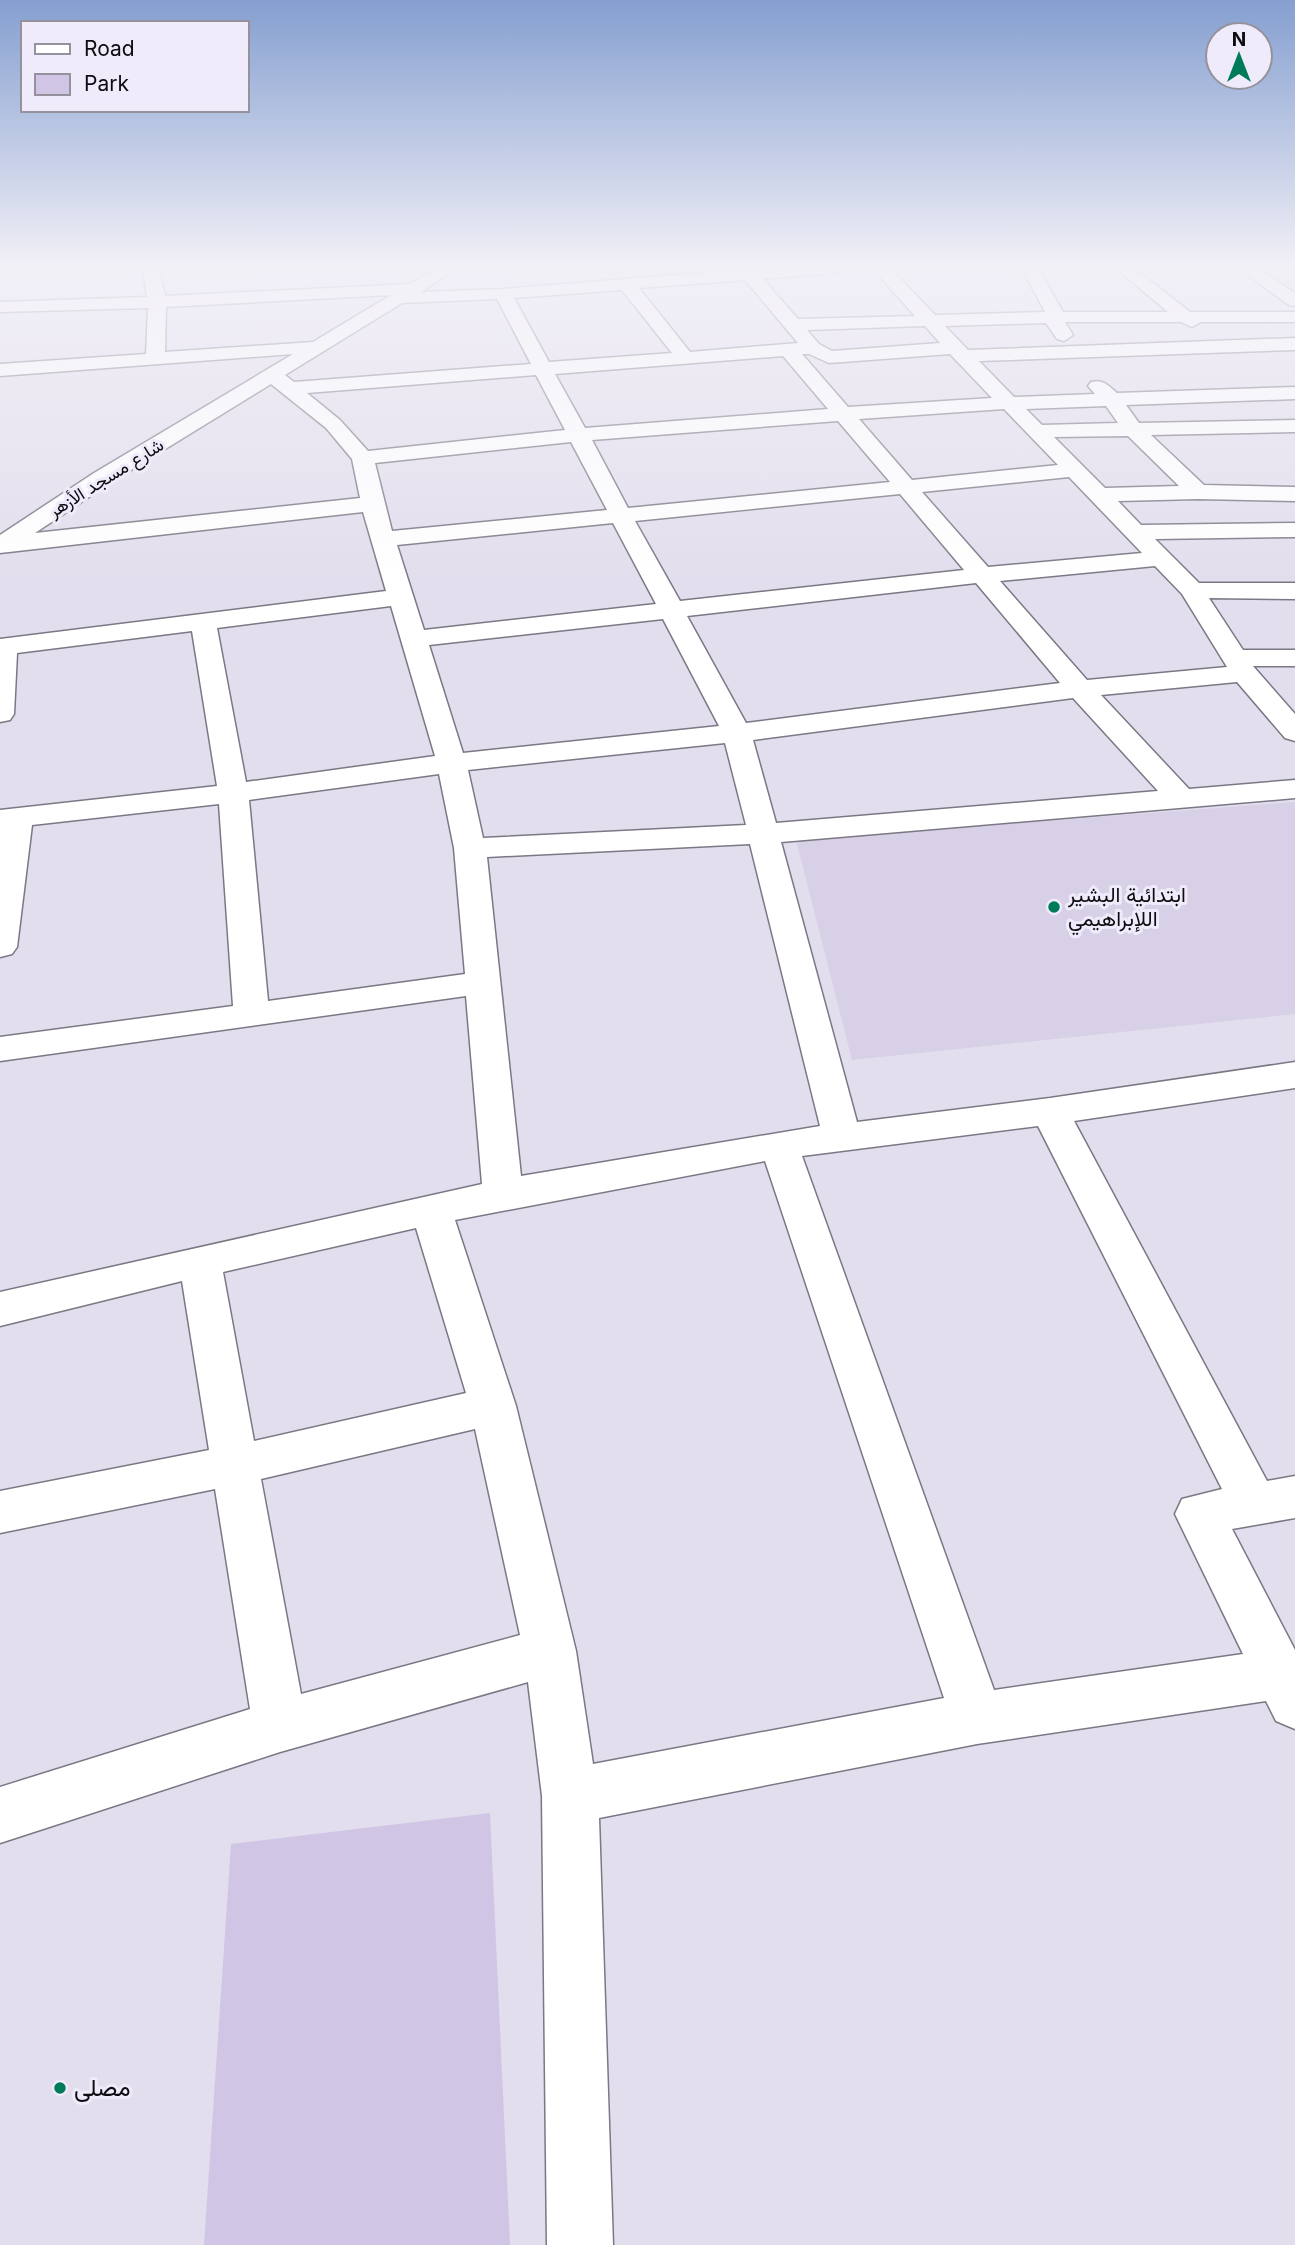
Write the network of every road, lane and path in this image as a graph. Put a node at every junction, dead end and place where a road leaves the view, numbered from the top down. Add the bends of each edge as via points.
1 (282, 370) edge
2 (519, 370) edge
3 (542, 370) edge
4 (813, 370) edge
5 (977, 370) edge
6 (1077, 370) edge
7 (1252, 370) edge
8 (273, 375) junction
9 (1115, 376) dead end
10 (1082, 377) junction
11 (1014, 381) dead end
12 (990, 382) junction
13 (292, 388) junction
14 (1291, 397) edge
15 (1112, 400) junction
16 (1011, 404) junction
17 (841, 413) junction
18 (1295, 426) edge
19 (1131, 427) junction
20 (1038, 431) junction
21 (580, 435) junction
22 (363, 458) junction
23 (1075, 470) junction
24 (904, 487) junction
25 (1198, 492) junction
26 (1295, 494) edge
27 (1100, 495) junction
28 (372, 504) junction
29 (618, 514) junction
30 (1295, 530) edge
31 (1137, 532) junction
32 (383, 539) junction
33 (2, 545) edge
34 (1161, 558) junction
35 (983, 575) junction
36 (1192, 590) junction
37 (1295, 591) edge
38 (401, 597) junction
39 (673, 612) junction
40 (203, 621) junction
41 (413, 639) junction
42 (2, 647) edge
43 (1295, 658) edge
44 (1239, 666) junction
45 (1080, 689) junction
46 (0, 714) edge
47 (1295, 732) edge
48 (737, 733) junction
49 (452, 763) junction
50 (1295, 789) edge
51 (233, 793) junction
52 (1181, 797) junction
53 (9, 818) edge
54 (761, 834) junction
55 (470, 849) junction
56 (0, 947) edge
57 (483, 983) junction
58 (251, 1014) junction
59 (0, 1049) edge
60 (1295, 1075) edge
61 (1050, 1111) junction
62 (842, 1136) junction
63 (779, 1145) junction
64 (503, 1194) junction
65 (431, 1209) junction
66 (200, 1261) junction
67 (0, 1309) edge
68 (493, 1406) junction
69 (236, 1465) junction
70 (1275, 1501) edge
71 (0, 1512) edge
72 (550, 1651) junction
73 (1288, 1688) edge
74 (976, 1718) junction
75 (279, 1726) junction
76 (570, 1796) junction
77 (0, 1815) edge
78 (580, 2245) edge

1 - 8 street, شارع مسجد الأزهر
2 - 13 street
3 - 21 street
4 - 17 street
5 - 12 street
6 - 10 street
7 - 14 street
8 - 13 street
8 - 33 street, شارع مسجد الأزهر via 102,478
9 - 10 street
10 - 15 street
11 - 12 street
12 - 16 street
13 - 22 street
14 - 15 street
15 - 16 street
15 - 19 street
16 - 17 street
16 - 20 street
17 - 21 street
17 - 24 street
18 - 19 street
19 - 20 street
19 - 25 street
20 - 23 street
21 - 22 street
21 - 29 street
22 - 28 street
23 - 24 street
23 - 27 street
24 - 29 street
24 - 35 street
25 - 26 street
25 - 27 street
27 - 31 street
28 - 32 street
28 - 33 street
29 - 32 street
29 - 39 street
30 - 31 street
31 - 34 street
32 - 38 street
34 - 35 street
34 - 36 street
35 - 39 street
35 - 45 street
36 - 37 street
36 - 44 street
38 - 40 street
38 - 41 street
39 - 41 street
39 - 48 street
40 - 42 street
40 - 51 street
41 - 49 street
42 - 46 street
43 - 44 street
44 - 45 street
44 - 47 street
45 - 48 street
45 - 52 street
48 - 49 street
48 - 54 street
49 - 51 street
49 - 55 street
50 - 52 street
51 - 53 street
51 - 58 street
52 - 54 street
53 - 56 street
54 - 55 street
54 - 62 street
55 - 57 street
57 - 58 street
57 - 64 street
58 - 59 street
60 - 61 street
61 - 62 street
61 - 70 street
62 - 63 street
63 - 64 street
63 - 74 street
64 - 65 street
65 - 66 street
65 - 68 street
66 - 67 street
66 - 69 street
68 - 69 street
68 - 72 street
69 - 71 street
69 - 75 street
70 - 73 street via 1199,1514
72 - 75 street
72 - 76 street
73 - 74 street
74 - 76 street
75 - 77 street
76 - 78 street

